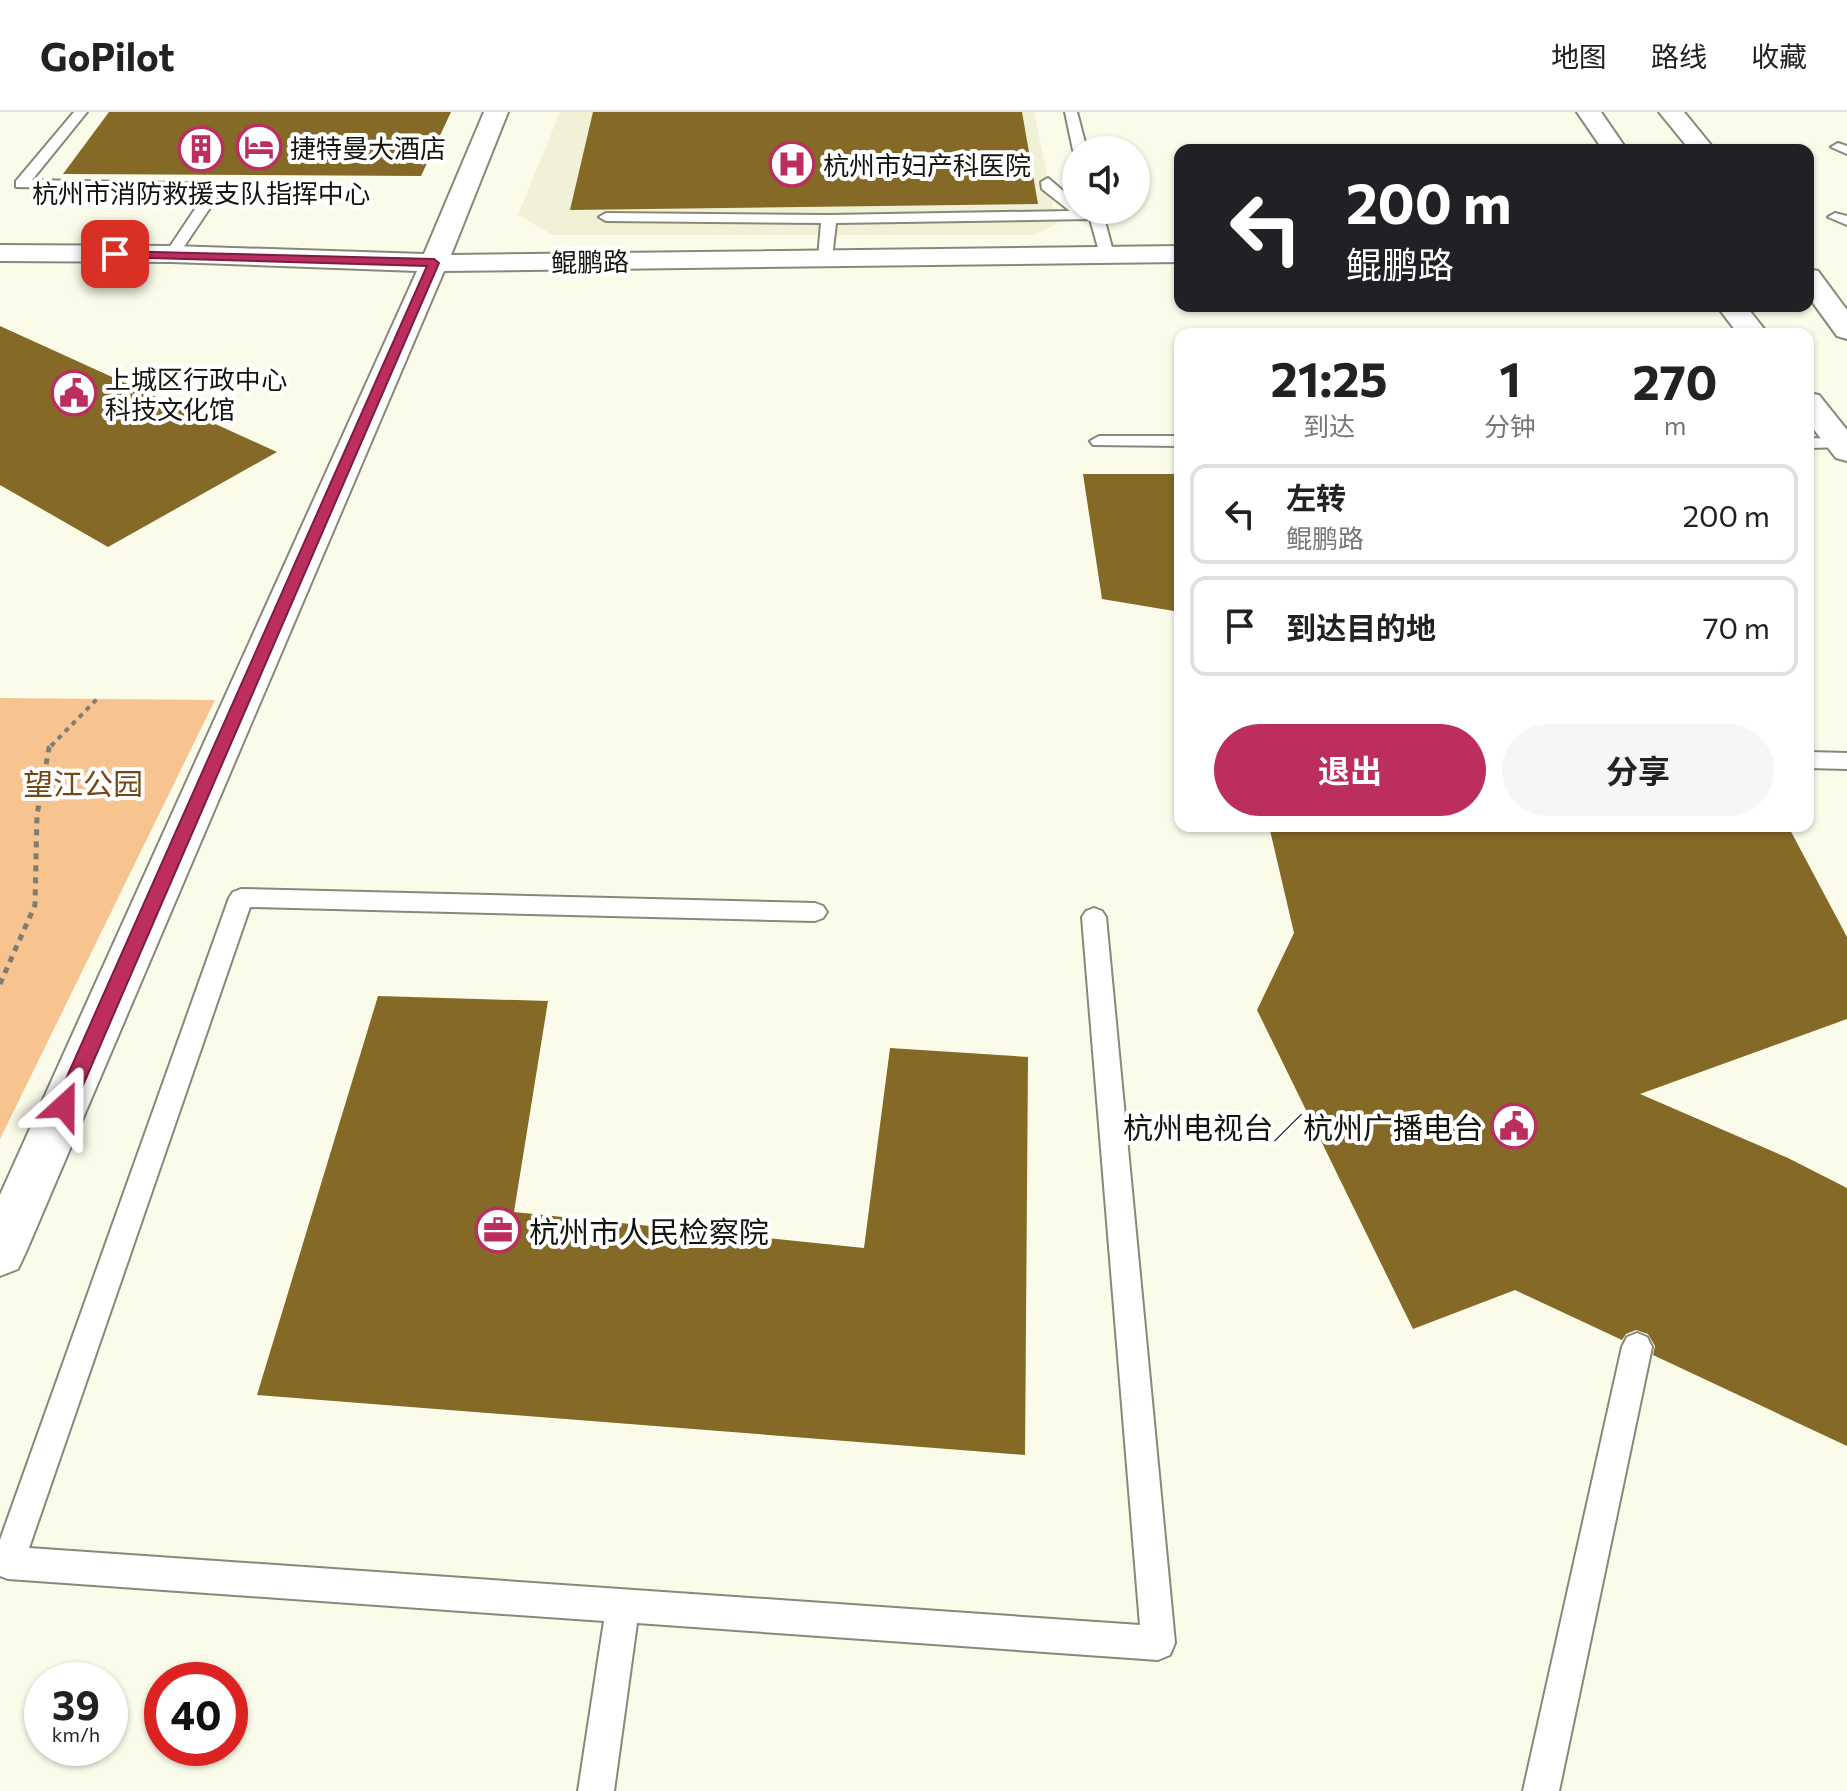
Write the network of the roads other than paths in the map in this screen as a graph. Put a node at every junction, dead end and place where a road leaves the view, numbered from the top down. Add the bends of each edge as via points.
1 (81, 112) edge
2 (496, 112) edge
3 (1071, 112) edge
4 (1589, 112) edge
5 (1671, 112) edge
6 (1077, 136) edge
7 (1611, 144) edge
8 (1698, 144) edge
9 (1048, 182) dead end
10 (1062, 197) edge
11 (1062, 213) edge
12 (606, 217) dead end
13 (829, 219) junction
14 (1092, 224) edge
15 (0, 253) edge
16 (172, 254) junction
17 (1174, 254) edge
18 (1107, 255) junction
19 (825, 258) junction
20 (434, 263) junction
21 (1814, 285) edge
22 (1736, 312) edge
23 (1748, 328) edge
24 (1847, 330) edge
25 (1814, 410) edge
26 (1099, 441) dead end
27 (1174, 441) edge
28 (1814, 444) edge
29 (1844, 447) edge
30 (1814, 760) edge
31 (1847, 761) edge
32 (815, 912) dead end
33 (1094, 917) dead end
34 (0, 1252) edge
35 (1637, 1347) dead end
36 (623, 1605) junction
37 (596, 1791) edge
38 (1541, 1791) edge

1 - 16 lane via 21,184 217,187
2 - 20 street
3 - 6 lane
4 - 7 street
5 - 8 street
9 - 10 lane via 1049,189
11 - 13 lane
12 - 13 lane
13 - 19 lane
14 - 18 lane
15 - 16 street, 鲲鹏路
16 - 20 street, 鲲鹏路
17 - 18 street, 鲲鹏路
18 - 19 street, 鲲鹏路
19 - 20 street, 鲲鹏路
20 - 34 street
21 - 24 street
22 - 23 street
25 - 29 street
26 - 27 lane
28 - 29 lane
30 - 31 lane
32 - 36 lane via 241,898 8,1563
33 - 36 lane via 1158,1643
35 - 38 lane
36 - 37 lane

